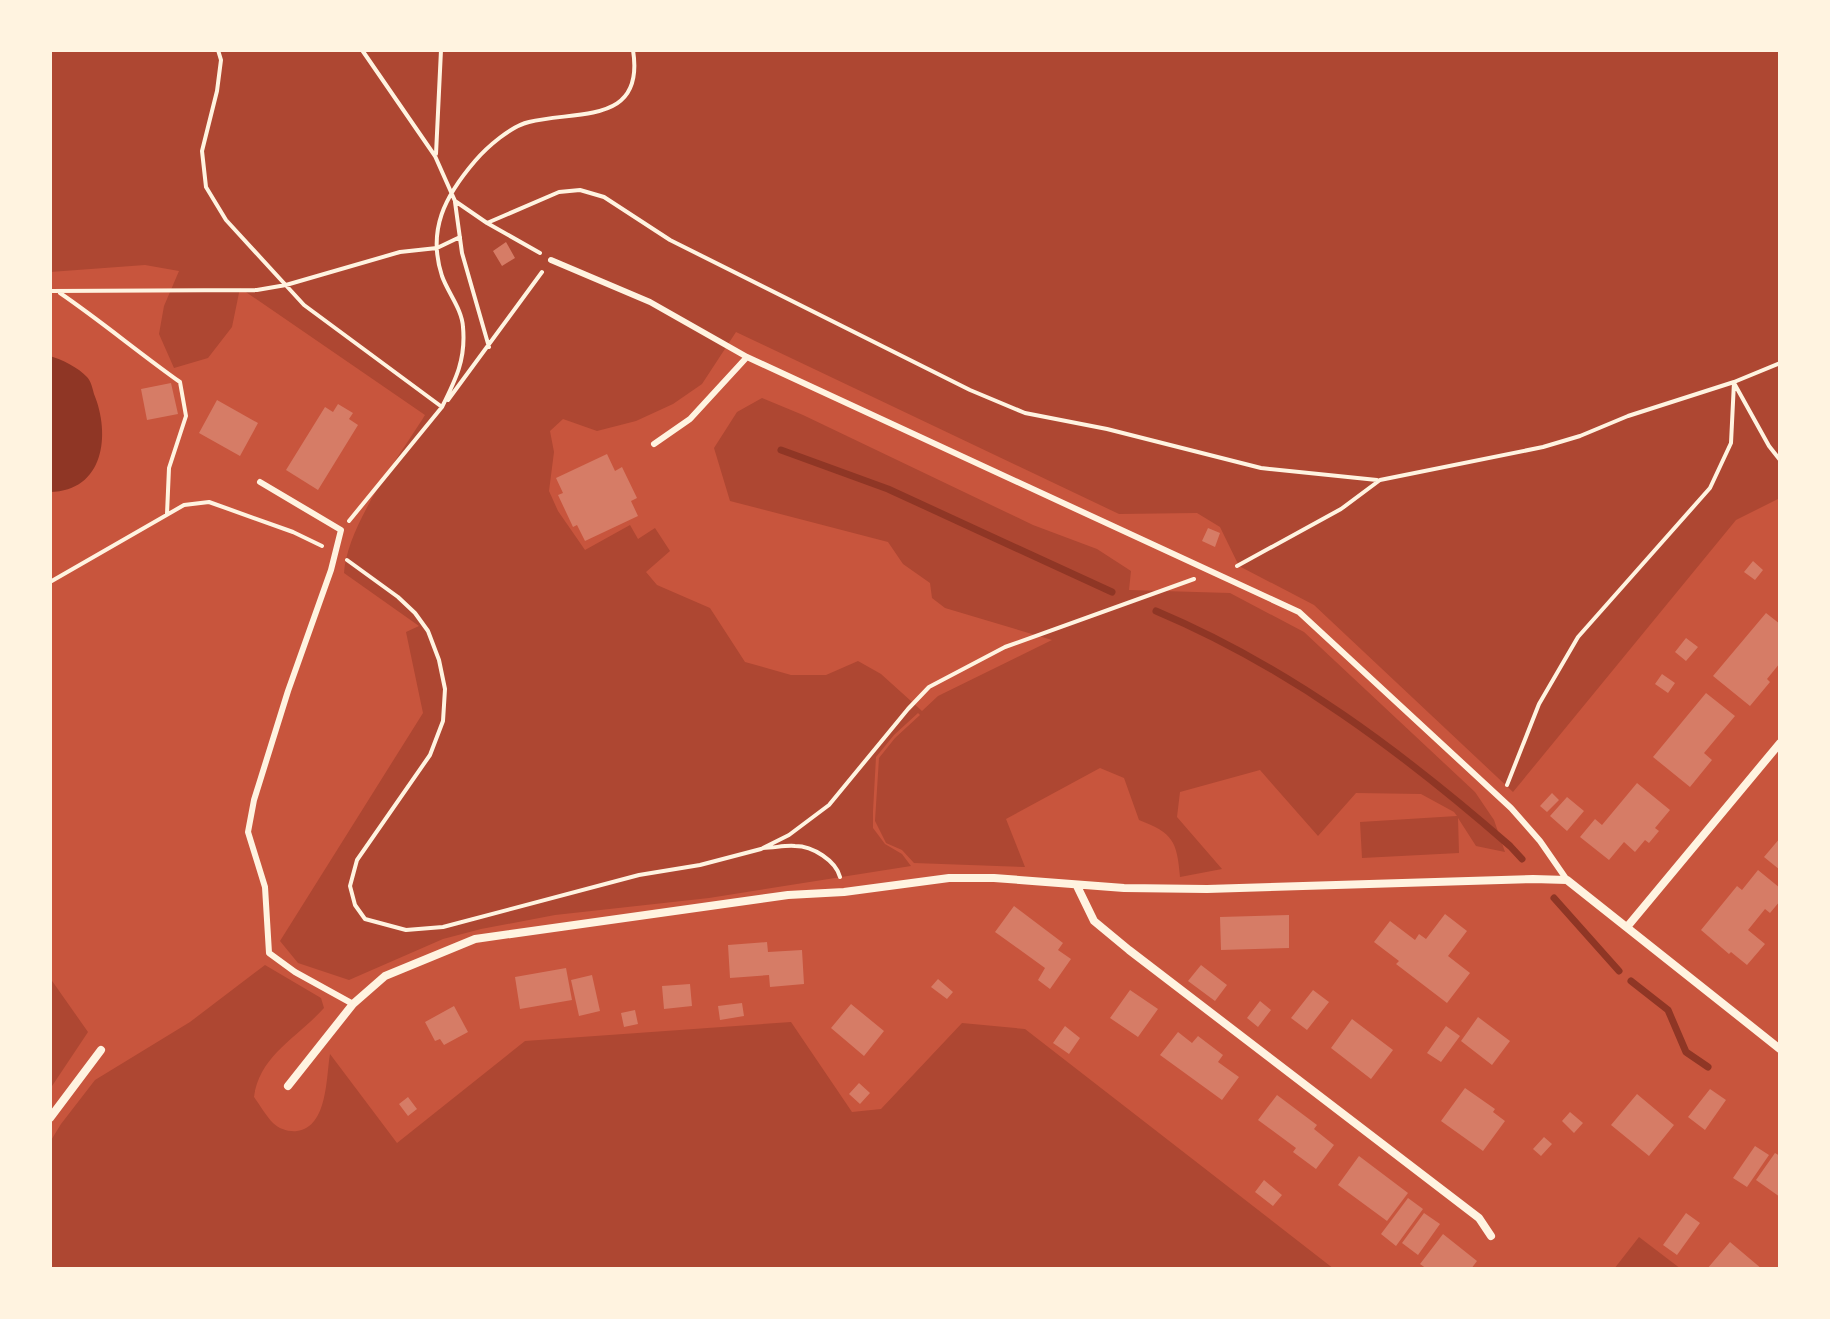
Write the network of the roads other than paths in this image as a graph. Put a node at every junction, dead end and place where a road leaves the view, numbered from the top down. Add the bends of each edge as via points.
1 (551, 260) road end
2 (747, 357) junction
3 (654, 444) dead end
4 (260, 482) dead end
5 (1780, 743) edge
6 (1567, 880) junction
7 (1077, 886) junction
8 (1627, 927) junction
9 (353, 1004) junction
10 (1780, 1049) edge
11 (101, 1050) dead end
12 (288, 1086) dead end
13 (50, 1118) edge
14 (1491, 1236) dead end

1 - 2 lane via 650,302
2 - 3 lane via 690,419
2 - 6 lane via 1299,612 1501,800
4 - 9 lane via 341,530 248,832 265,887 269,953
5 - 8 street
6 - 7 street via 1207,889
6 - 8 street
7 - 9 street via 949,878 475,939 385,976
7 - 14 street via 1094,921 1479,1218
8 - 10 street
9 - 12 street
11 - 13 street

